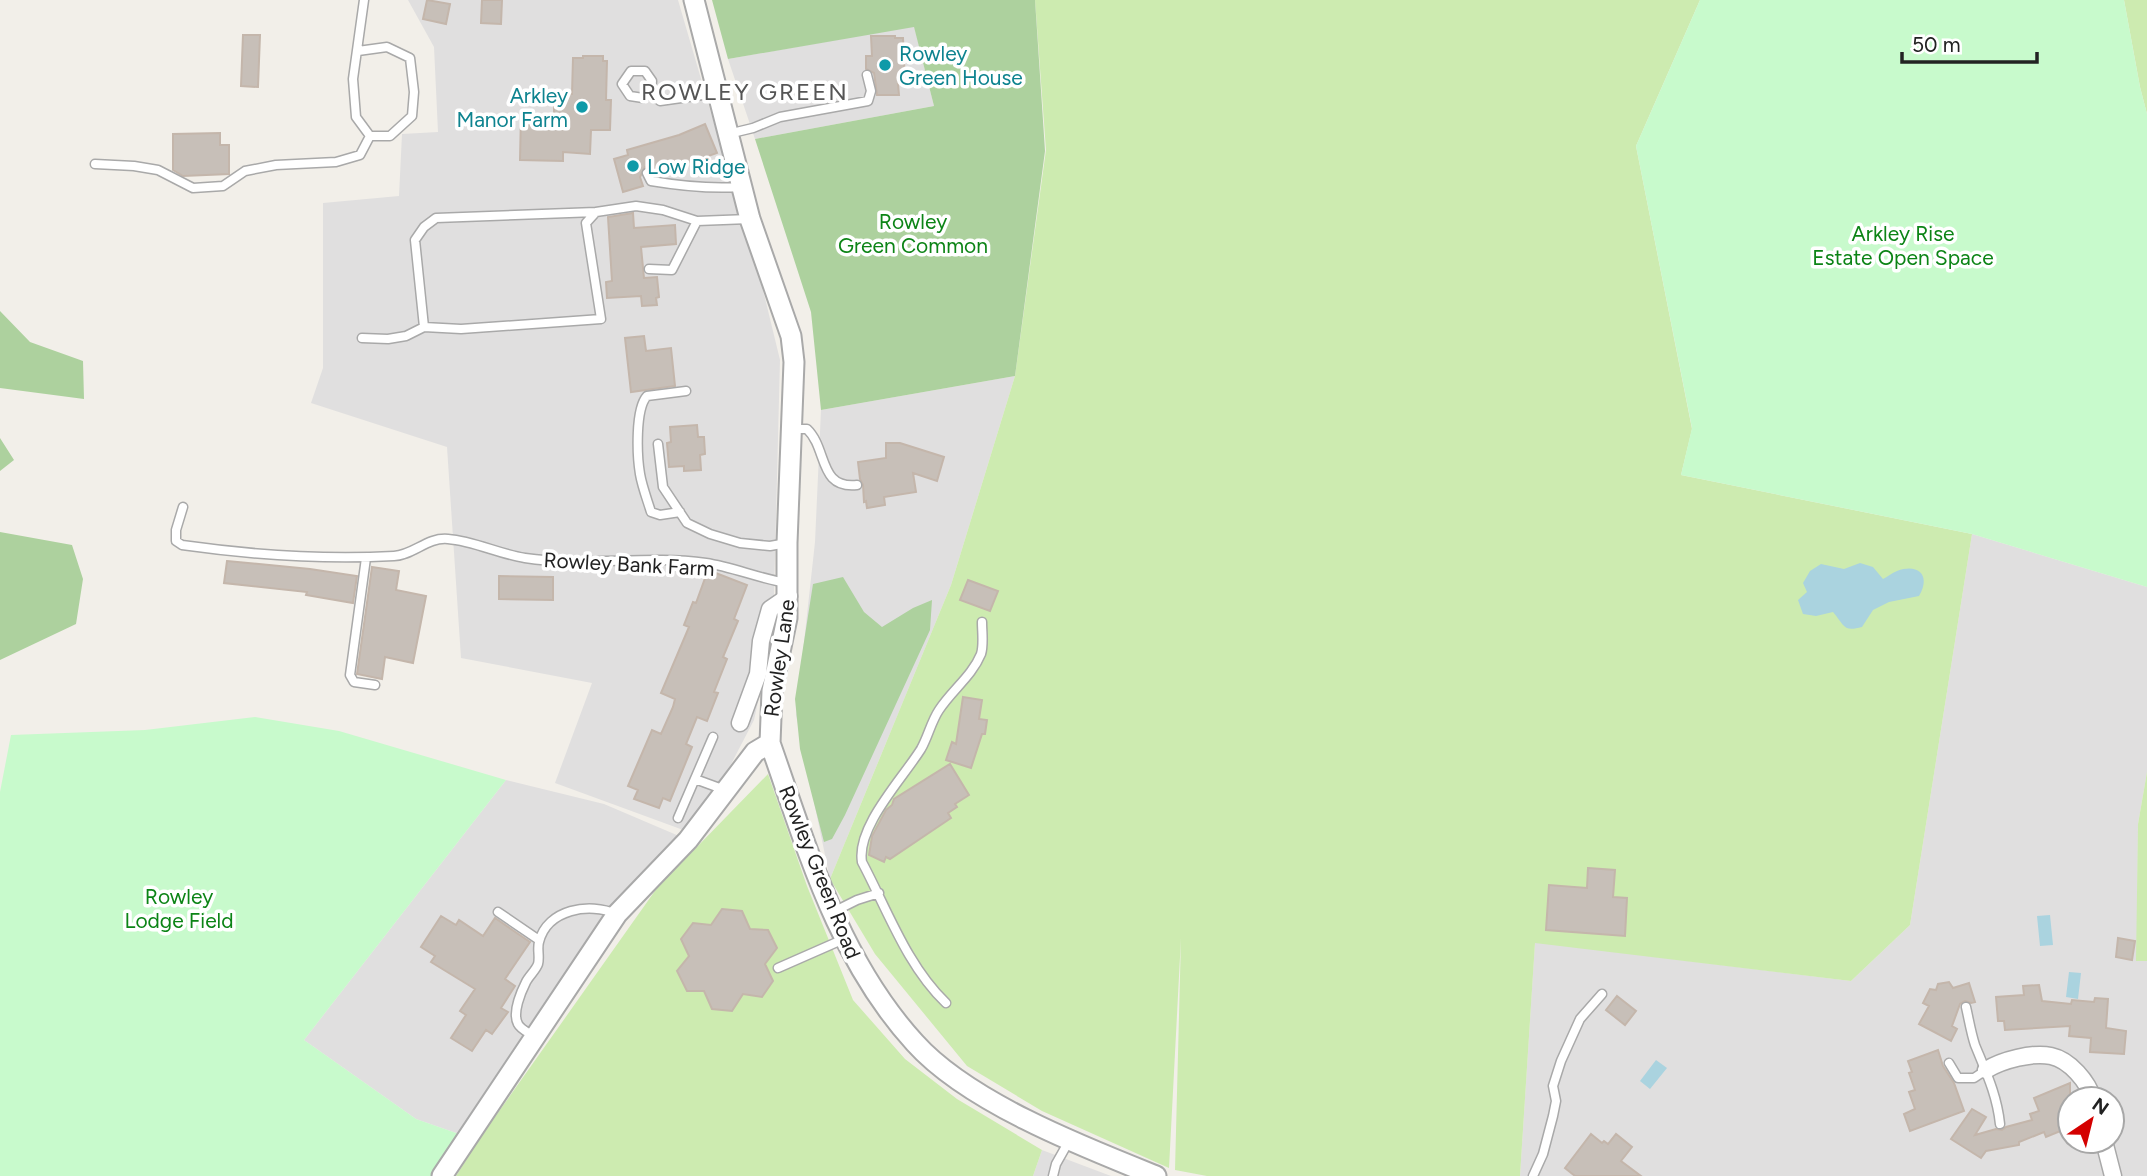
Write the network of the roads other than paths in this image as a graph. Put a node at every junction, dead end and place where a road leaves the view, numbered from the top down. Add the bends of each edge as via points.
1 (365, 0) edge
2 (694, 0) edge
3 (358, 51) junction
4 (867, 75) dead end
5 (651, 93) dead end
6 (718, 93) junction
7 (728, 134) junction
8 (369, 136) junction
9 (95, 164) dead end
10 (647, 173) dead end
11 (742, 187) junction
12 (596, 212) junction
13 (750, 219) junction
14 (697, 221) junction
15 (649, 269) dead end
16 (424, 327) junction
17 (362, 338) dead end
18 (686, 391) dead end
19 (791, 429) junction
20 (658, 444) dead end
21 (857, 485) dead end
22 (183, 507) dead end
23 (680, 512) junction
24 (787, 543) junction
25 (366, 558) junction
26 (789, 590) junction
27 (982, 622) dead end
28 (375, 685) dead end
29 (740, 723) dead end
30 (713, 737) dead end
31 (770, 743) junction
32 (695, 779) junction
33 (726, 790) junction
34 (678, 818) dead end
35 (878, 893) junction
36 (498, 912) dead end
37 (832, 912) junction
38 (616, 914) junction
39 (844, 939) junction
40 (539, 940) junction
41 (778, 968) dead end
42 (1602, 994) dead end
43 (947, 1003) dead end
44 (1966, 1007) dead end
45 (536, 1037) junction
46 (1949, 1063) dead end
47 (1986, 1070) junction
48 (2087, 1085) edge
49 (2000, 1124) dead end
50 (1070, 1140) junction
51 (2108, 1155) edge
52 (442, 1176) edge
53 (1053, 1176) edge
54 (1156, 1176) edge
55 (1534, 1176) edge
56 (2113, 1176) edge

1 - 3 lane
2 - 6 street, Rowley Lane
3 - 8 lane via 356,117
3 - 8 lane via 387,47 410,58 412,116 390,136
4 - 7 lane via 868,101 780,117
5 - 6 lane via 660,102
6 - 7 street, Rowley Lane
7 - 11 street, Rowley Lane
8 - 9 lane via 360,155 245,171 223,186 192,188 158,170
10 - 11 lane via 651,181 677,185
11 - 13 street, Rowley Lane
12 - 14 lane via 636,206
12 - 16 lane via 436,218 415,240
12 - 16 lane via 586,223 601,319 461,329
13 - 14 lane
13 - 19 street, Rowley Lane via 791,336
14 - 15 lane via 672,270
16 - 17 lane via 406,336
18 - 23 lane via 647,396 638,425 639,473 651,512
19 - 21 lane via 807,429 814,436 834,481
19 - 24 street, Rowley Lane
20 - 23 lane via 663,487
22 - 25 lane, Rowley Bank Farm via 176,530 176,541 182,545 305,558
23 - 24 lane via 687,523 740,543
24 - 26 street, Rowley Lane
25 - 26 lane, Rowley Bank Farm via 406,555 426,542 447,539 551,561 706,563
25 - 28 lane via 350,675 355,682
26 - 29 street via 770,609 758,674
26 - 31 street, Rowley Lane via 772,691
27 - 35 lane via 982,651 972,672 938,711 922,747 881,806 860,850
30 - 32 lane
31 - 33 street, Rowley Lane via 755,752
31 - 37 street, Rowley Green Road
32 - 33 lane
32 - 34 lane
33 - 38 street, Rowley Lane via 688,840
35 - 37 lane
35 - 43 lane via 923,976
36 - 40 lane
37 - 39 street, Rowley Green Road
38 - 40 lane via 593,907 559,916
38 - 45 street, Rowley Lane
39 - 41 lane
39 - 50 street, Rowley Green Road via 886,1007 934,1061 999,1104
40 - 45 lane via 538,964 526,982 516,1021
42 - 55 lane via 1580,1019 1561,1061 1553,1086 1553,1116
44 - 47 lane
45 - 52 street, Rowley Lane
46 - 47 lane via 1958,1078 1974,1078
47 - 48 street via 1996,1063 2053,1056 2073,1068
47 - 49 lane
50 - 53 lane
50 - 54 street, Rowley Green Road
51 - 56 street

